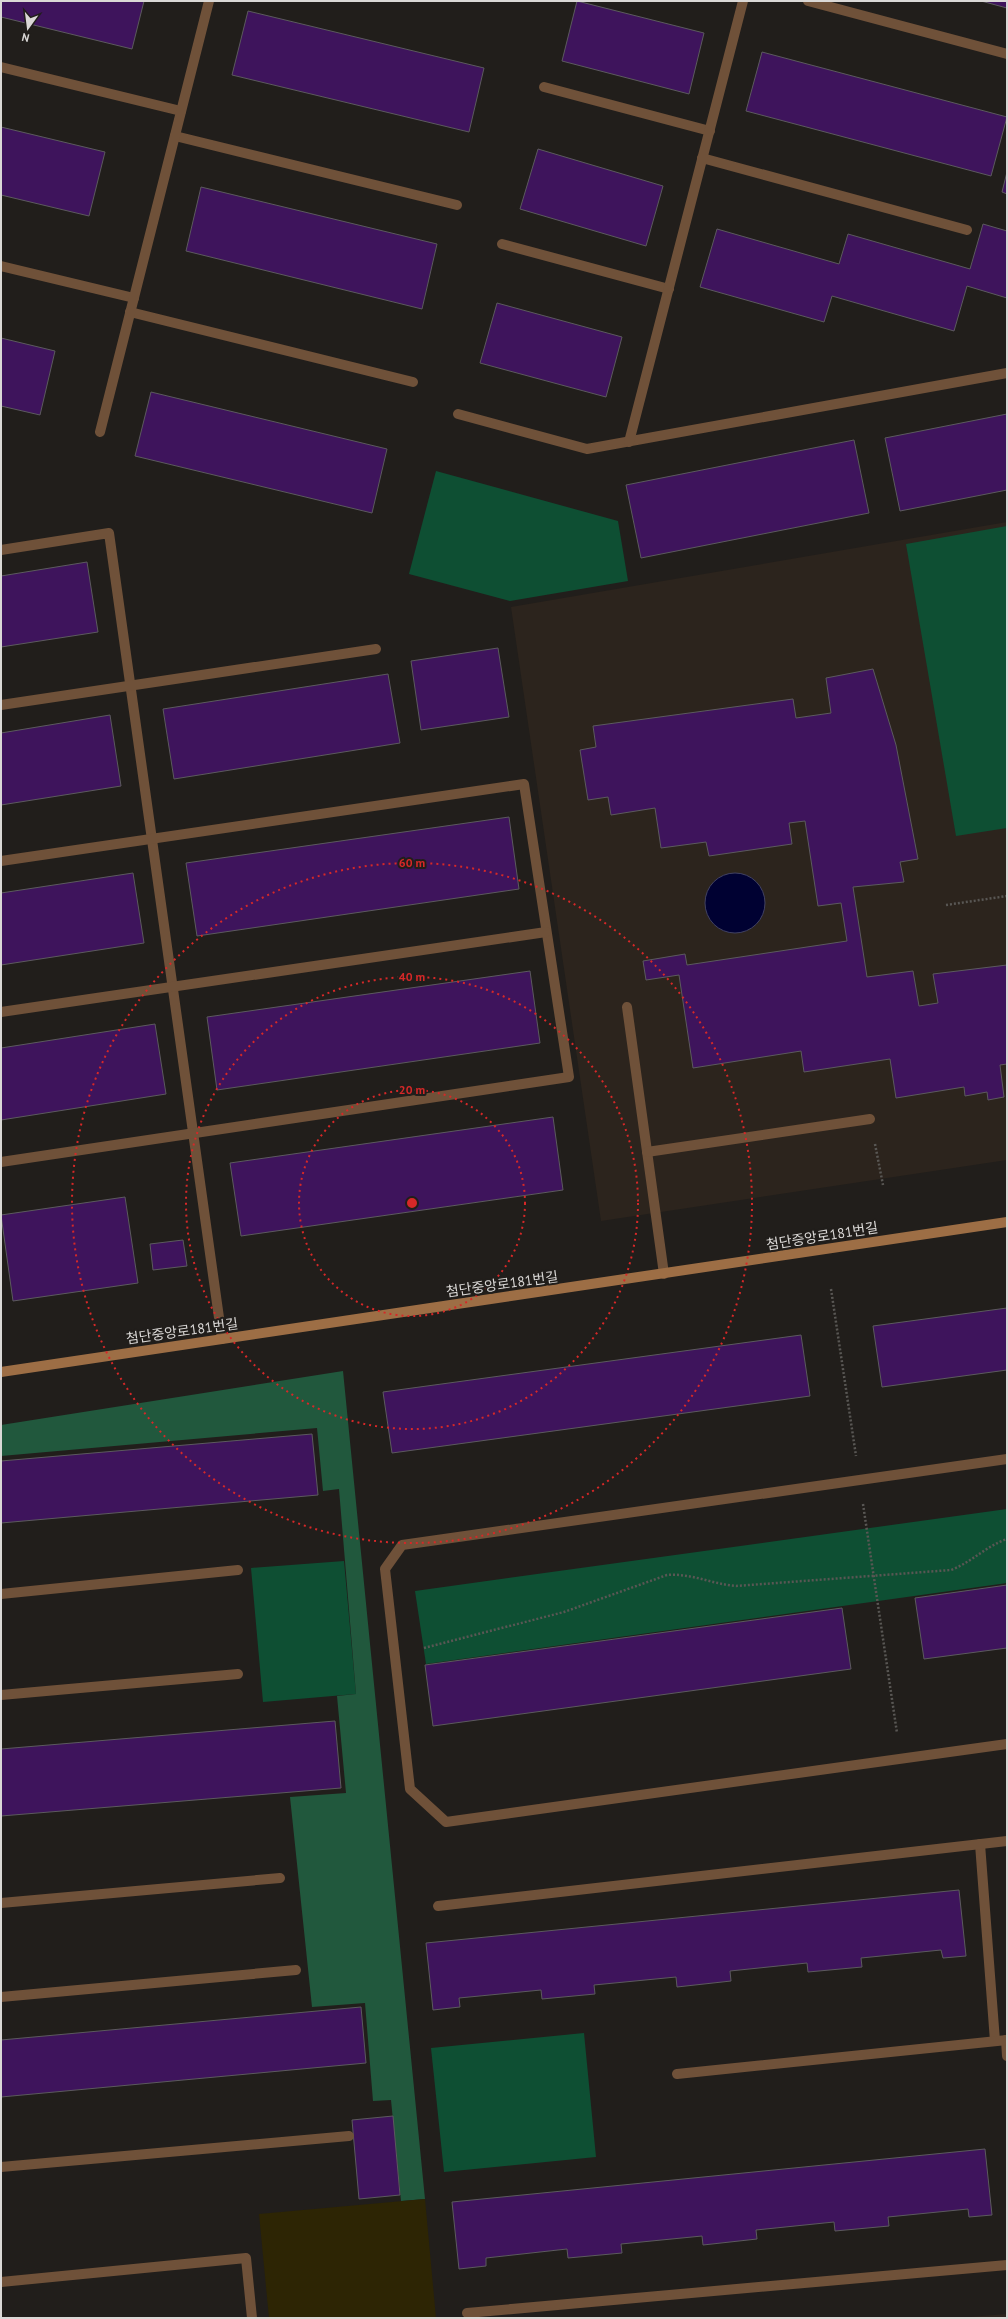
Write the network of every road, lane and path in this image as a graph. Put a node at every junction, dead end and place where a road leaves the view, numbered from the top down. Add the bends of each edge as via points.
1 (209, 1) edge
2 (743, 1) edge
3 (808, 1) edge
4 (1007, 54) edge
5 (1, 67) edge
6 (544, 87) dead end
7 (181, 111) junction
8 (710, 130) junction
9 (175, 136) junction
10 (702, 158) junction
11 (457, 205) dead end
12 (967, 230) dead end
13 (502, 244) dead end
14 (1, 266) edge
15 (669, 288) junction
16 (134, 298) junction
17 (130, 312) junction
18 (1007, 373) edge
19 (413, 382) dead end
20 (458, 414) dead end
21 (100, 432) dead end
22 (629, 442) junction
23 (1, 550) edge
24 (376, 649) dead end
25 (130, 686) junction
26 (1, 705) edge
27 (152, 838) junction
28 (1, 861) edge
29 (1007, 896) edge
30 (946, 905) dead end
31 (546, 932) junction
32 (172, 987) junction
33 (627, 1007) dead end
34 (1, 1012) edge
35 (870, 1119) joint
36 (193, 1133) junction
37 (647, 1152) junction
38 (1, 1162) edge
39 (883, 1185) dead end
40 (1007, 1222) edge
41 (664, 1274) junction
42 (831, 1289) dead end
43 (222, 1339) junction
44 (1, 1372) edge
45 (856, 1459) dead end
46 (1007, 1459) edge
47 (862, 1498) dead end
48 (1007, 1539) edge
49 (238, 1570) dead end
50 (874, 1575) junction
51 (1, 1594) edge
52 (424, 1648) dead end
53 (238, 1674) dead end
54 (1, 1695) edge
55 (898, 1739) dead end
56 (1007, 1744) edge
57 (1007, 1841) edge
58 (980, 1844) junction
59 (280, 1878) dead end
60 (1, 1903) edge
61 (438, 1906) dead end
62 (296, 1970) dead end
63 (1, 1997) edge
64 (1006, 2040) edge
65 (995, 2041) junction
66 (1007, 2056) edge
67 (677, 2074) dead end
68 (349, 2136) dead end
69 (1, 2167) edge
70 (1007, 2265) edge
71 (1, 2282) edge
72 (467, 2314) dead end
73 (252, 2318) edge

1 - 7 lane
2 - 8 lane
3 - 4 lane
5 - 7 lane
6 - 8 lane
7 - 9 lane
8 - 10 lane
9 - 11 lane
9 - 16 lane
10 - 12 lane
10 - 15 lane
13 - 15 lane
14 - 16 lane
15 - 22 lane
16 - 17 lane
17 - 19 lane
17 - 21 lane
18 - 22 lane
20 - 22 lane via 587,449
23 - 25 lane via 109,533
24 - 25 lane
25 - 26 lane
25 - 27 lane
27 - 28 lane
27 - 31 lane via 524,784
27 - 32 lane
29 - 30 path
31 - 32 lane
31 - 36 lane via 569,1077
32 - 34 lane
32 - 36 lane
33 - 37 lane
35 - 37 lane
35 - 39 path
36 - 38 lane
36 - 43 lane
37 - 41 lane
40 - 41 street, 첨단중앙로181번길
41 - 43 street, 첨단중앙로181번길
42 - 45 path
43 - 44 street, 첨단중앙로181번길
46 - 56 lane via 402,1544 385,1569 410,1789 446,1822
47 - 50 path
48 - 50 path via 995,1543 972,1560 951,1570
49 - 51 lane
50 - 52 path via 736,1586 707,1582 680,1574 667,1575 564,1612
50 - 55 path
53 - 54 lane
57 - 58 lane
58 - 61 lane
58 - 65 lane
59 - 60 lane
62 - 63 lane
64 - 65 lane
64 - 66 lane
65 - 67 lane
68 - 69 lane
70 - 72 lane
71 - 73 lane via 246,2258

